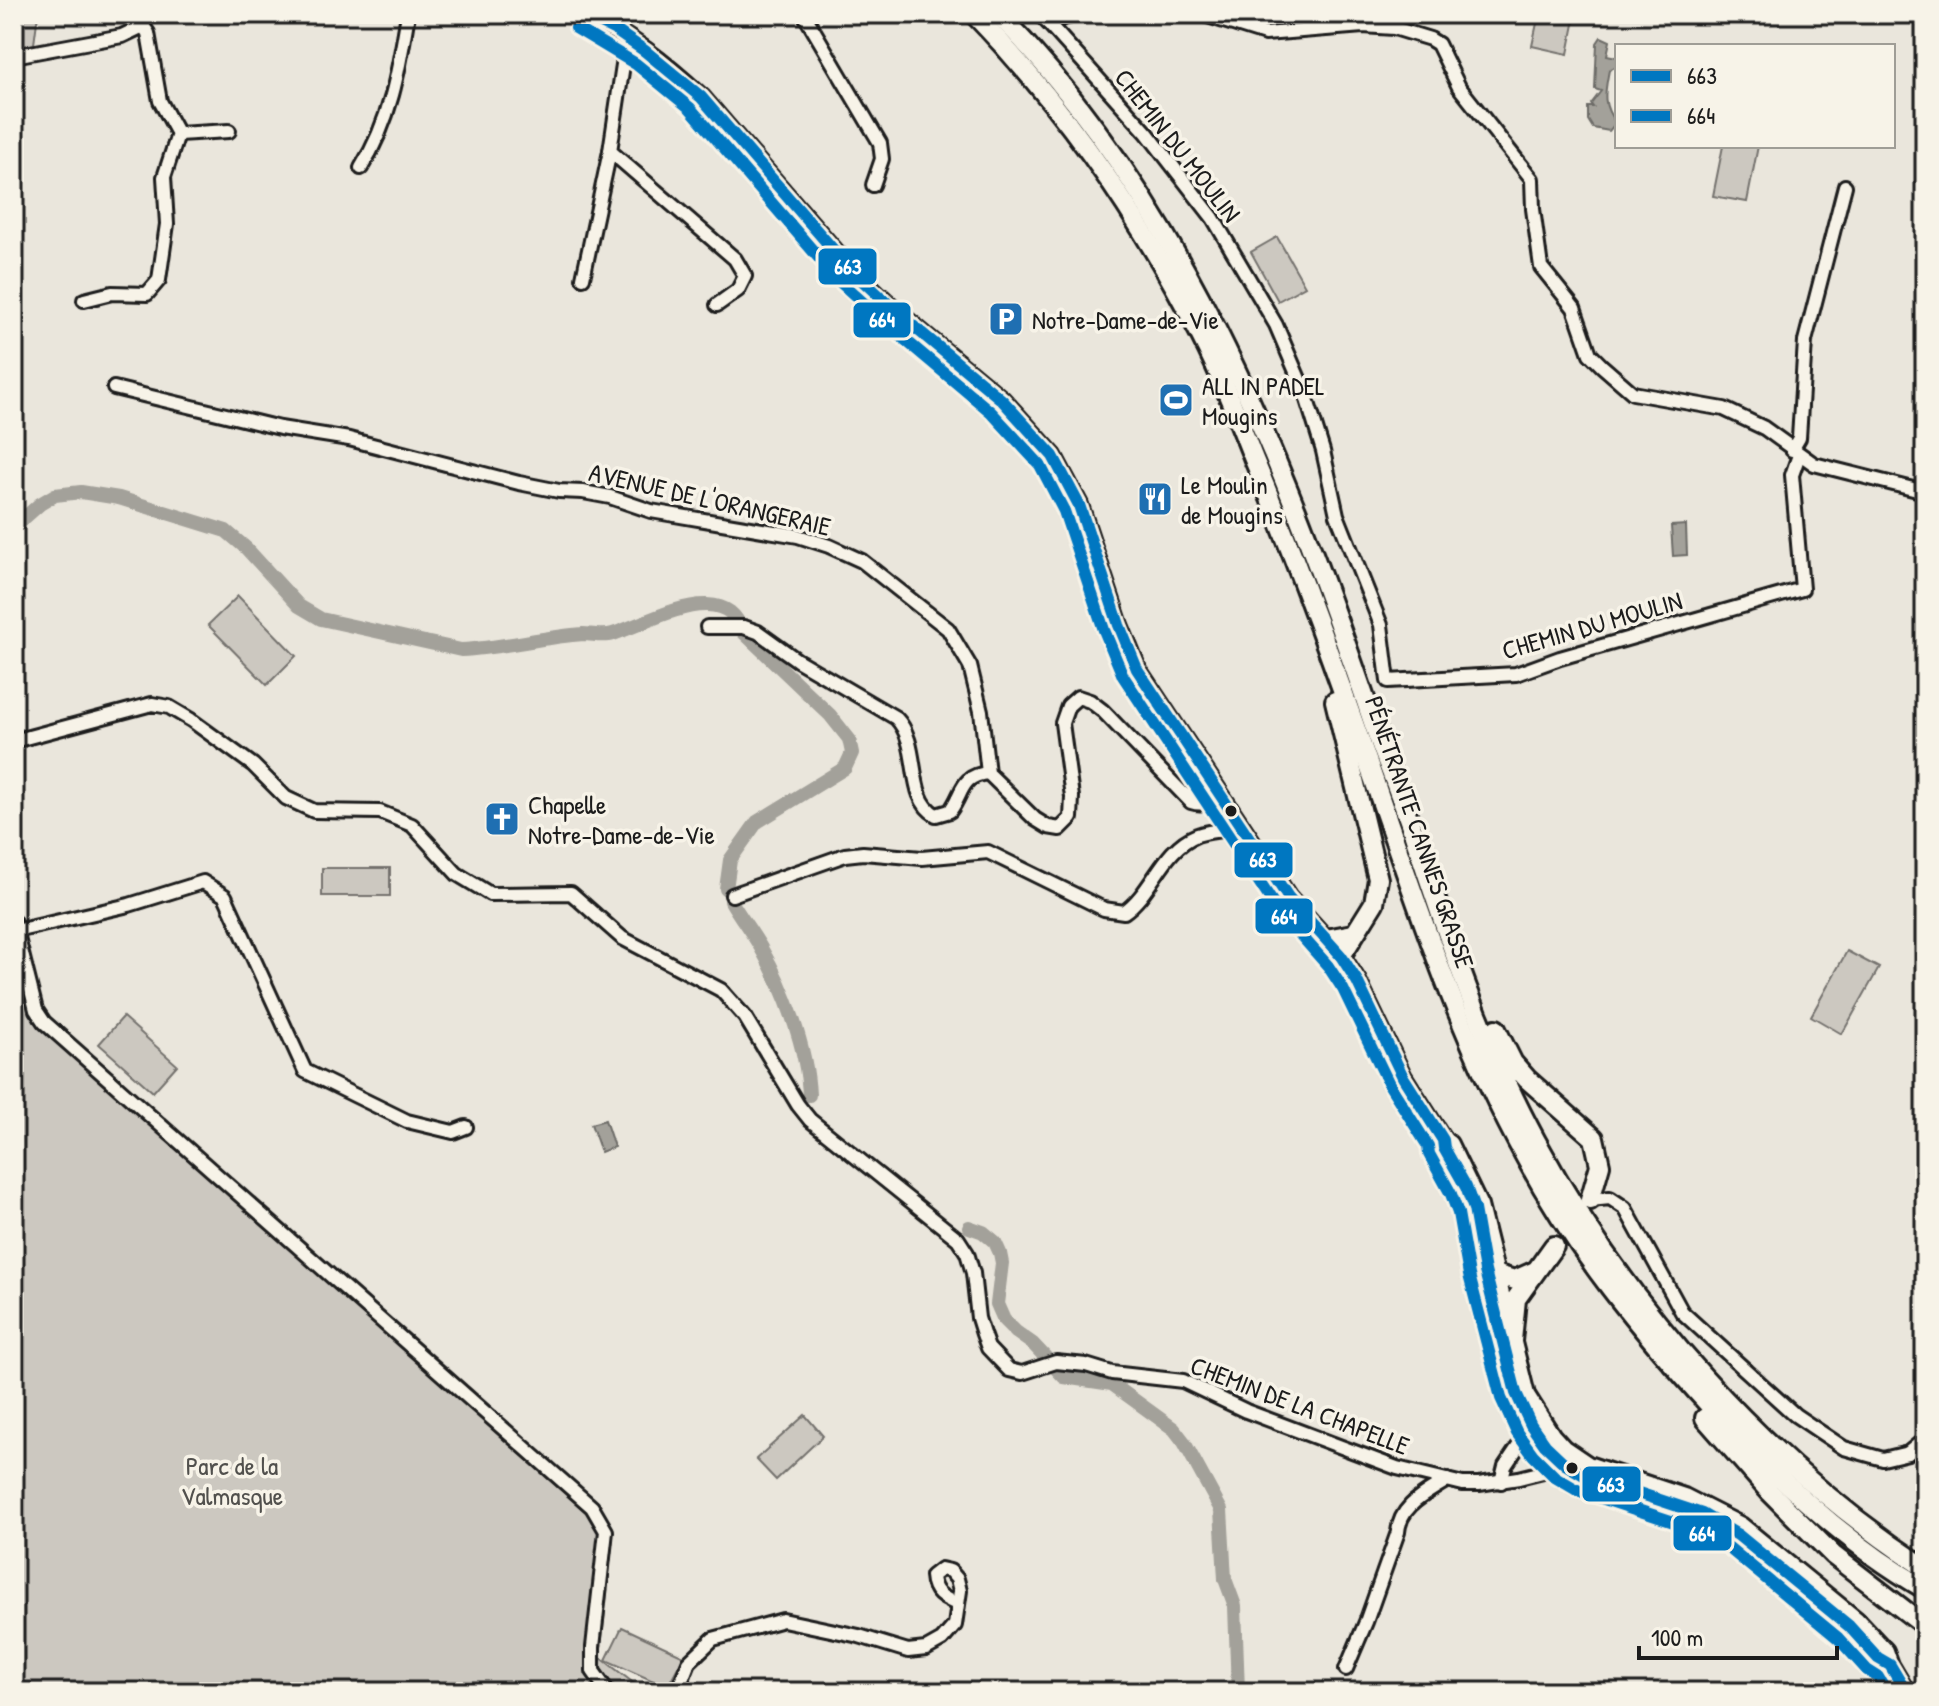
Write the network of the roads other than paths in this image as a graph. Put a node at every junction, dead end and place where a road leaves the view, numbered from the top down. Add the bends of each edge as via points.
1 (408, 14) edge
2 (583, 14) edge
3 (804, 14) edge
4 (974, 14) edge
5 (998, 14) edge
6 (1079, 14) edge
7 (1201, 14) edge
8 (1044, 18) edge
9 (146, 20) edge
10 (627, 38) junction
11 (14, 56) edge
12 (229, 131) dead end
13 (178, 134) junction
14 (610, 151) junction
15 (361, 168) dead end
16 (873, 185) dead end
17 (1845, 186) dead end
18 (583, 278) dead end
19 (84, 300) dead end
20 (717, 305) dead end
21 (114, 388) dead end
22 (1796, 453) junction
23 (1925, 492) edge
24 (1311, 605) junction
25 (707, 627) dead end
26 (14, 741) edge
27 (988, 773) junction
28 (1219, 795) junction
29 (1241, 828) junction
30 (1416, 839) junction
31 (732, 895) dead end
32 (15, 926) edge
33 (1353, 934) junction
34 (1326, 939) junction
35 (1341, 956) junction
36 (466, 1127) dead end
37 (1590, 1200) joint
38 (1554, 1246) dead end
39 (1533, 1272) junction
40 (1492, 1273) junction
41 (1645, 1335) junction
42 (1512, 1341) junction
43 (1534, 1421) junction
44 (1925, 1439) edge
45 (1571, 1461) junction
46 (1444, 1480) junction
47 (1501, 1482) junction
48 (1925, 1568) edge
49 (1925, 1589) edge
50 (957, 1604) dead end
51 (1925, 1626) edge
52 (1346, 1669) dead end
53 (608, 1692) edge
54 (677, 1692) edge
55 (1906, 1692) edge

1 - 15 street via 386,121
2 - 10 main road
3 - 16 street via 880,143 882,159
4 - 24 highway, PÉNÉTRANTE CANNES GRASSE via 1107,175 1171,281 1220,375
5 - 30 highway, PÉNÉTRANTE CANNES GRASSE via 1101,138 1187,272 1289,490
6 - 8 street
7 - 22 street via 1265,34 1363,26 1394,28 1438,44 1459,87 1532,179 1541,267 1574,308 1590,354 1633,393 1724,409 1764,428
8 - 22 street, CHEMIN DU MOULIN via 1147,133 1213,218 1276,325 1305,393 1337,515 1381,625 1388,681 1516,674 1802,589 1792,475
9 - 11 street via 122,36
9 - 13 street via 160,101
10 - 14 street
10 - 28 main road via 701,97 849,268 1002,400 1053,456 1079,505 1137,669
12 - 13 street
13 - 19 street via 164,177 167,224 159,280 147,294 112,293
14 - 18 street
14 - 20 street via 735,259 745,276 738,290
17 - 22 street via 1805,341
21 - 27 street, AVENUE DE L'ORANGERAIE via 349,439 519,483 610,497 651,511 829,546 862,561 948,629 970,666
22 - 23 street via 1814,464
24 - 33 highway via 1378,879 1374,903
24 - 41 highway, PÉNÉTRANTE CANNES GRASSE via 1479,1065 1550,1202
25 - 27 street via 738,626 758,632 896,718 910,741 919,794 928,811 950,811 963,785 976,774
26 - 46 street, CHEMIN DE LA CHAPELLE via 152,704 169,707 253,765 286,798 314,811 380,812 412,825 457,874 490,894 571,893 622,938 721,990 745,1017 810,1120 958,1239 973,1273 988,1348 1009,1370 1086,1365 1183,1381 1246,1411 1397,1468
27 - 28 street via 1035,819 1060,829 1071,818 1072,797 1062,723 1078,697 1103,711 1191,802 1207,803
28 - 29 main road
29 - 31 street via 1198,834 1175,848 1137,903 1124,912 1104,909 988,852 922,858 845,855
29 - 34 main road via 1288,897
30 - 37 highway via 1513,1063 1594,1138 1600,1165
30 - 48 highway, PÉNÉTRANTE CANNES GRASSE via 1458,967 1510,1089 1598,1244 1705,1377 1760,1433 1817,1488
32 - 36 street via 129,905 203,882 225,896 305,1071 407,1121 453,1132
32 - 53 street via 36,1010 44,1022 592,1507 606,1531 593,1671
33 - 34 highway
33 - 35 highway
34 - 35 main road
35 - 40 main road via 1466,1187
37 - 44 street via 1610,1198 1625,1208 1682,1312 1795,1415 1844,1448 1883,1459 1908,1453
38 - 39 highway
39 - 40 highway via 1520,1279
39 - 42 highway via 1516,1299
40 - 42 main road
40 - 43 main road via 1516,1393
41 - 49 highway, PÉNÉTRANTE CANNES GRASSE via 1774,1471 1875,1556
41 - 51 highway via 1701,1414 1804,1528
42 - 43 main road
43 - 45 main road
43 - 47 street via 1505,1466
45 - 47 street, CHEMIN DE LA CHAPELLE
45 - 55 main road via 1607,1484 1702,1514 1738,1535 1849,1626 1890,1665
46 - 47 street, CHEMIN DE LA CHAPELLE
46 - 52 street via 1408,1506 1399,1520
50 - 54 street via 955,1625 926,1649 908,1651 783,1620 713,1639 689,1662

